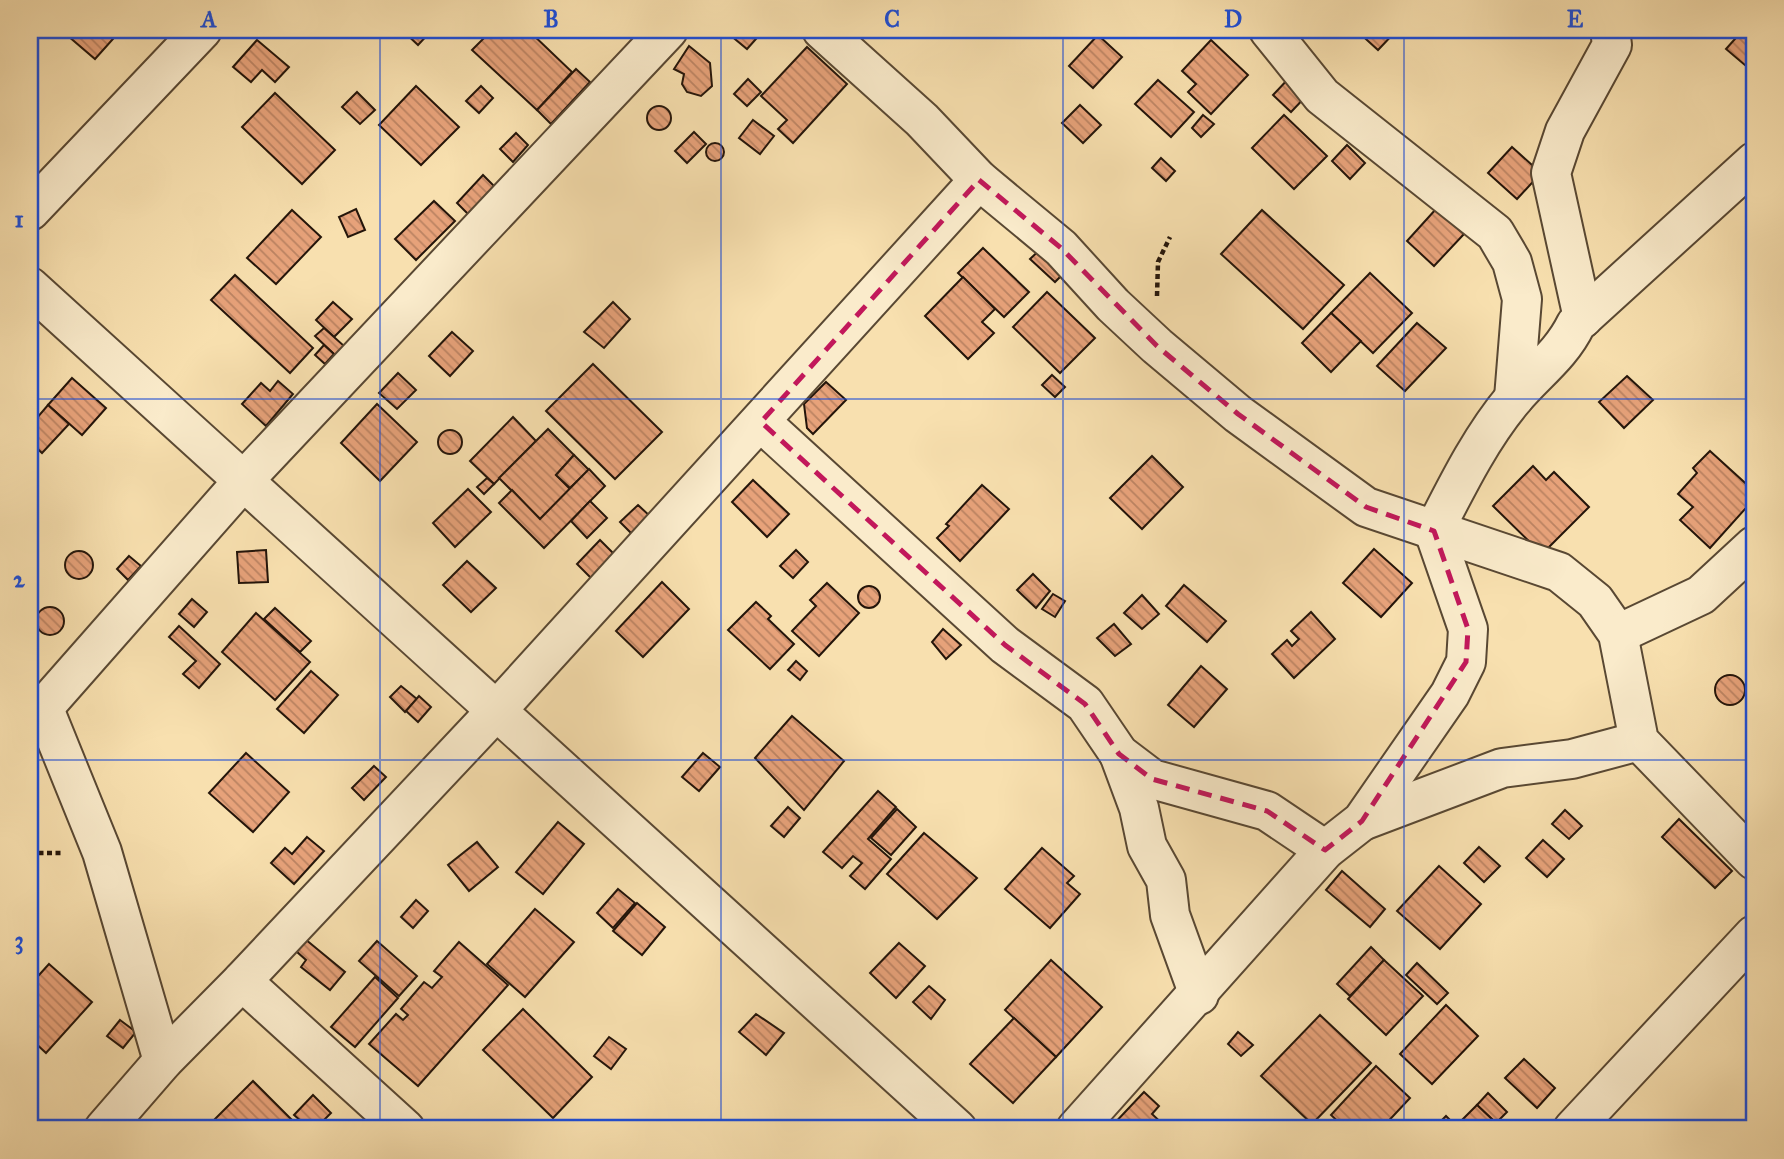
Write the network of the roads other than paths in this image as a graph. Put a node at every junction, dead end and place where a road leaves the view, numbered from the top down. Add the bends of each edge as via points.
1 (202, 30) edge
2 (668, 30) edge
3 (822, 30) edge
4 (1269, 30) edge
5 (1610, 30) edge
6 (1754, 162) edge
7 (979, 180) junction
8 (30, 211) edge
9 (30, 287) edge
10 (1583, 318) junction
11 (1514, 398) junction
12 (761, 422) junction
13 (244, 480) junction
14 (1434, 531) junction
15 (1754, 546) edge
16 (1618, 634) junction
17 (496, 711) junction
18 (37, 716) edge
19 (1639, 741) junction
20 (1119, 754) junction
21 (1362, 821) junction
22 (1325, 850) junction
23 (1754, 860) edge
24 (1754, 935) edge
25 (242, 981) junction
26 (1199, 995) junction
27 (163, 1061) junction
28 (104, 1129) edge
29 (405, 1129) edge
30 (957, 1129) edge
31 (1076, 1129) edge
32 (1573, 1129) edge

1 - 8 street
2 - 13 street
3 - 7 street via 922,120
4 - 11 street via 1322,96 1495,233 1512,262 1522,299
5 - 10 street via 1612,45 1565,131 1551,173
6 - 10 street
7 - 12 street
7 - 14 street via 1061,248 1113,305 1238,414 1366,507
9 - 13 street
10 - 11 street via 1565,346
11 - 14 street
12 - 17 street
12 - 20 street via 1005,646 1085,704
13 - 17 street
13 - 18 street
14 - 16 street via 1559,572 1595,601
14 - 21 street via 1468,629 1466,662 1450,694
15 - 16 street via 1701,595
16 - 19 street
17 - 25 street
17 - 30 street
18 - 27 street via 102,852
19 - 21 street via 1572,758 1502,768
19 - 23 street
20 - 22 street via 1152,779 1268,811
20 - 26 street via 1147,846 1166,880 1170,915
21 - 22 street
22 - 26 street
24 - 32 street
25 - 27 street
25 - 29 street
26 - 31 street
27 - 28 street

